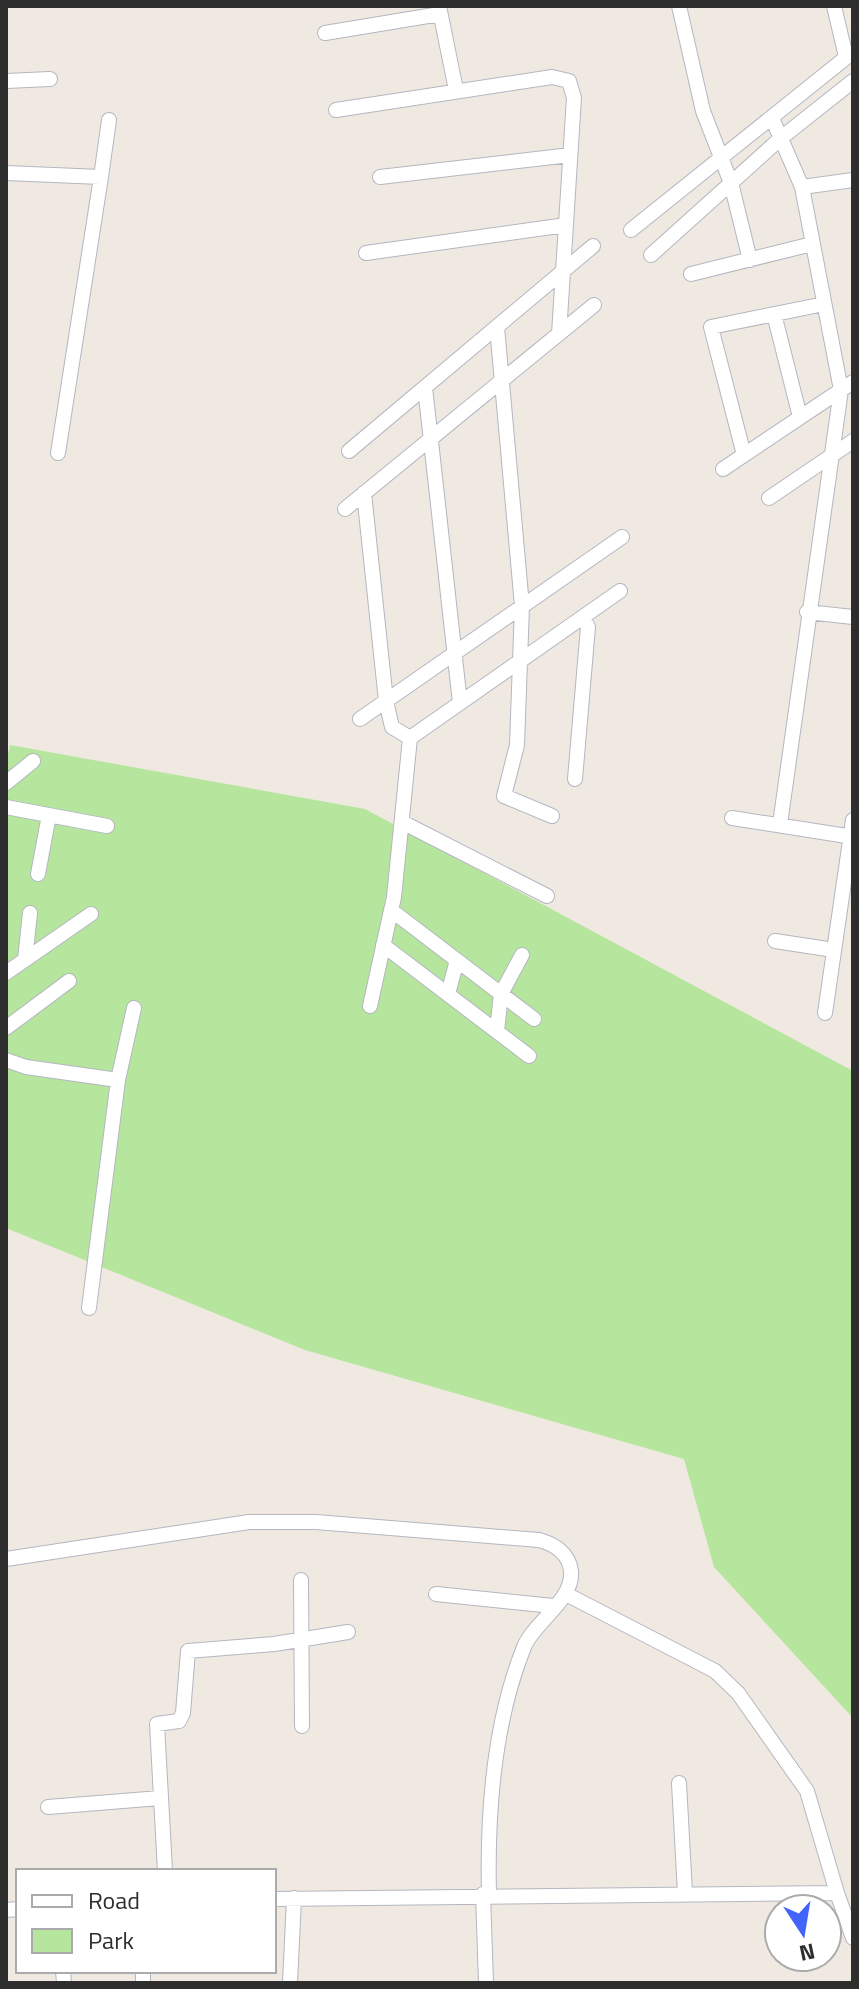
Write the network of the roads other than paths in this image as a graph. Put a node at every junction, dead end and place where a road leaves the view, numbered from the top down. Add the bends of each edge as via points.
1 (679, 6) edge
2 (834, 6) edge
3 (439, 10) edge
4 (325, 33) dead end
5 (850, 54) edge
6 (50, 79) dead end
7 (6, 81) edge
8 (853, 81) edge
9 (456, 90) junction
10 (336, 110) dead end
11 (772, 118) junction
12 (109, 120) dead end
13 (781, 138) junction
14 (570, 155) junction
15 (720, 160) junction
16 (6, 173) edge
17 (101, 177) junction
18 (380, 177) dead end
19 (853, 180) edge
20 (731, 183) junction
21 (802, 187) junction
22 (566, 225) junction
23 (631, 230) dead end
24 (812, 244) junction
25 (593, 246) dead end
26 (366, 253) dead end
27 (651, 255) dead end
28 (750, 260) junction
29 (563, 271) junction
30 (691, 274) dead end
31 (824, 304) junction
32 (594, 305) dead end
33 (774, 314) junction
34 (497, 327) junction
35 (559, 334) junction
36 (502, 381) junction
37 (847, 386) edge
38 (425, 387) junction
39 (800, 417) junction
40 (432, 438) junction
41 (853, 441) edge
42 (349, 451) dead end
43 (58, 453) dead end
44 (831, 454) junction
45 (744, 455) junction
46 (723, 469) dead end
47 (364, 493) junction
48 (769, 498) dead end
49 (345, 509) dead end
50 (622, 537) dead end
51 (620, 591) dead end
52 (522, 606) junction
53 (807, 612) junction
54 (583, 617) junction
55 (853, 617) edge
56 (454, 654) junction
57 (517, 663) junction
58 (386, 701) junction
59 (460, 703) junction
60 (360, 719) dead end
61 (410, 738) junction
62 (33, 761) dead end
63 (575, 779) dead end
64 (6, 783) edge
65 (6, 807) edge
66 (49, 815) junction
67 (552, 816) dead end
68 (732, 818) dead end
69 (853, 820) edge
70 (402, 822) junction
71 (780, 824) junction
72 (107, 826) dead end
73 (852, 837) edge
74 (38, 874) dead end
75 (547, 896) dead end
76 (391, 910) junction
77 (30, 913) dead end
78 (91, 914) dead end
79 (775, 941) dead end
80 (383, 945) junction
81 (834, 950) junction
82 (522, 955) dead end
83 (25, 960) junction
84 (457, 960) junction
85 (6, 973) edge
86 (69, 981) dead end
87 (448, 994) junction
88 (501, 994) junction
89 (370, 1006) dead end
90 (134, 1008) dead end
91 (825, 1013) dead end
92 (534, 1019) dead end
93 (6, 1028) edge
94 (497, 1031) junction
95 (529, 1056) dead end
96 (6, 1060) edge
97 (118, 1080) junction
98 (89, 1308) dead end
99 (6, 1559) edge
100 (301, 1580) dead end
101 (436, 1594) dead end
102 (566, 1594) junction
103 (553, 1606) junction
104 (348, 1632) dead end
105 (301, 1640) junction
106 (302, 1726) dead end
107 (679, 1783) dead end
108 (160, 1798) junction
109 (48, 1807) dead end
110 (165, 1869) edge
111 (685, 1893) junction
112 (763, 1893) edge
113 (837, 1893) edge
114 (486, 1894) junction
115 (294, 1898) junction
116 (276, 1899) edge
117 (843, 1910) edge
118 (853, 1938) edge
119 (290, 1983) edge
120 (486, 1983) edge

1 - 15 street
2 - 5 street
3 - 4 street
3 - 9 street
5 - 11 street
6 - 7 street
8 - 13 street
9 - 10 street
9 - 14 street via 552,77 569,81 574,98
11 - 13 street
11 - 15 street
12 - 17 street
13 - 20 street
13 - 21 street
14 - 18 street
14 - 22 street
15 - 20 street
15 - 23 street
16 - 17 street
17 - 43 street
19 - 21 street
20 - 27 street
20 - 28 street
21 - 24 street
22 - 26 street
22 - 29 street
24 - 28 street
24 - 31 street
25 - 29 street
28 - 30 street
29 - 34 street
29 - 35 street
31 - 33 street
31 - 37 street
32 - 35 street
33 - 39 street
33 - 45 street via 711,327
34 - 36 street
34 - 38 street
35 - 36 street
36 - 40 street
36 - 52 street
37 - 39 street
37 - 44 street
38 - 40 street
38 - 42 street
39 - 45 street
40 - 47 street
40 - 56 street
41 - 44 street
44 - 48 street
44 - 53 street
45 - 46 street
47 - 49 street
47 - 58 street
50 - 52 street
51 - 54 street
52 - 56 street
52 - 57 street
53 - 55 street
53 - 71 street
54 - 57 street
54 - 63 street via 588,627
56 - 58 street
56 - 59 street
57 - 59 street
57 - 67 street via 517,745 504,796
58 - 60 street
58 - 61 street via 392,727
59 - 61 street
61 - 70 street
62 - 64 street
65 - 66 street
66 - 72 street
66 - 74 street
68 - 71 street
69 - 73 street
70 - 75 street
70 - 76 street
71 - 73 street
73 - 81 street
76 - 80 street
76 - 84 street
77 - 83 street
78 - 83 street
79 - 81 street
80 - 87 street
80 - 89 street
81 - 91 street
82 - 88 street
83 - 85 street
84 - 87 street
84 - 88 street
86 - 93 street
87 - 94 street
88 - 92 street
88 - 94 street
90 - 97 street
94 - 95 street
96 - 97 street
97 - 98 street
99 - 102 street via 249,1522 316,1522 554,1544 572,1573
100 - 105 street
101 - 103 street
102 - 103 street
102 - 113 street via 715,1671 738,1693 807,1791
103 - 114 street via 525,1644 507,1699 493,1787
104 - 105 street
105 - 106 street
105 - 108 street via 188,1651 183,1713 179,1721 157,1724
107 - 111 street
108 - 109 street
108 - 110 street
111 - 112 street
111 - 114 street
114 - 115 street
114 - 120 street
115 - 116 street
115 - 119 street
117 - 118 street

